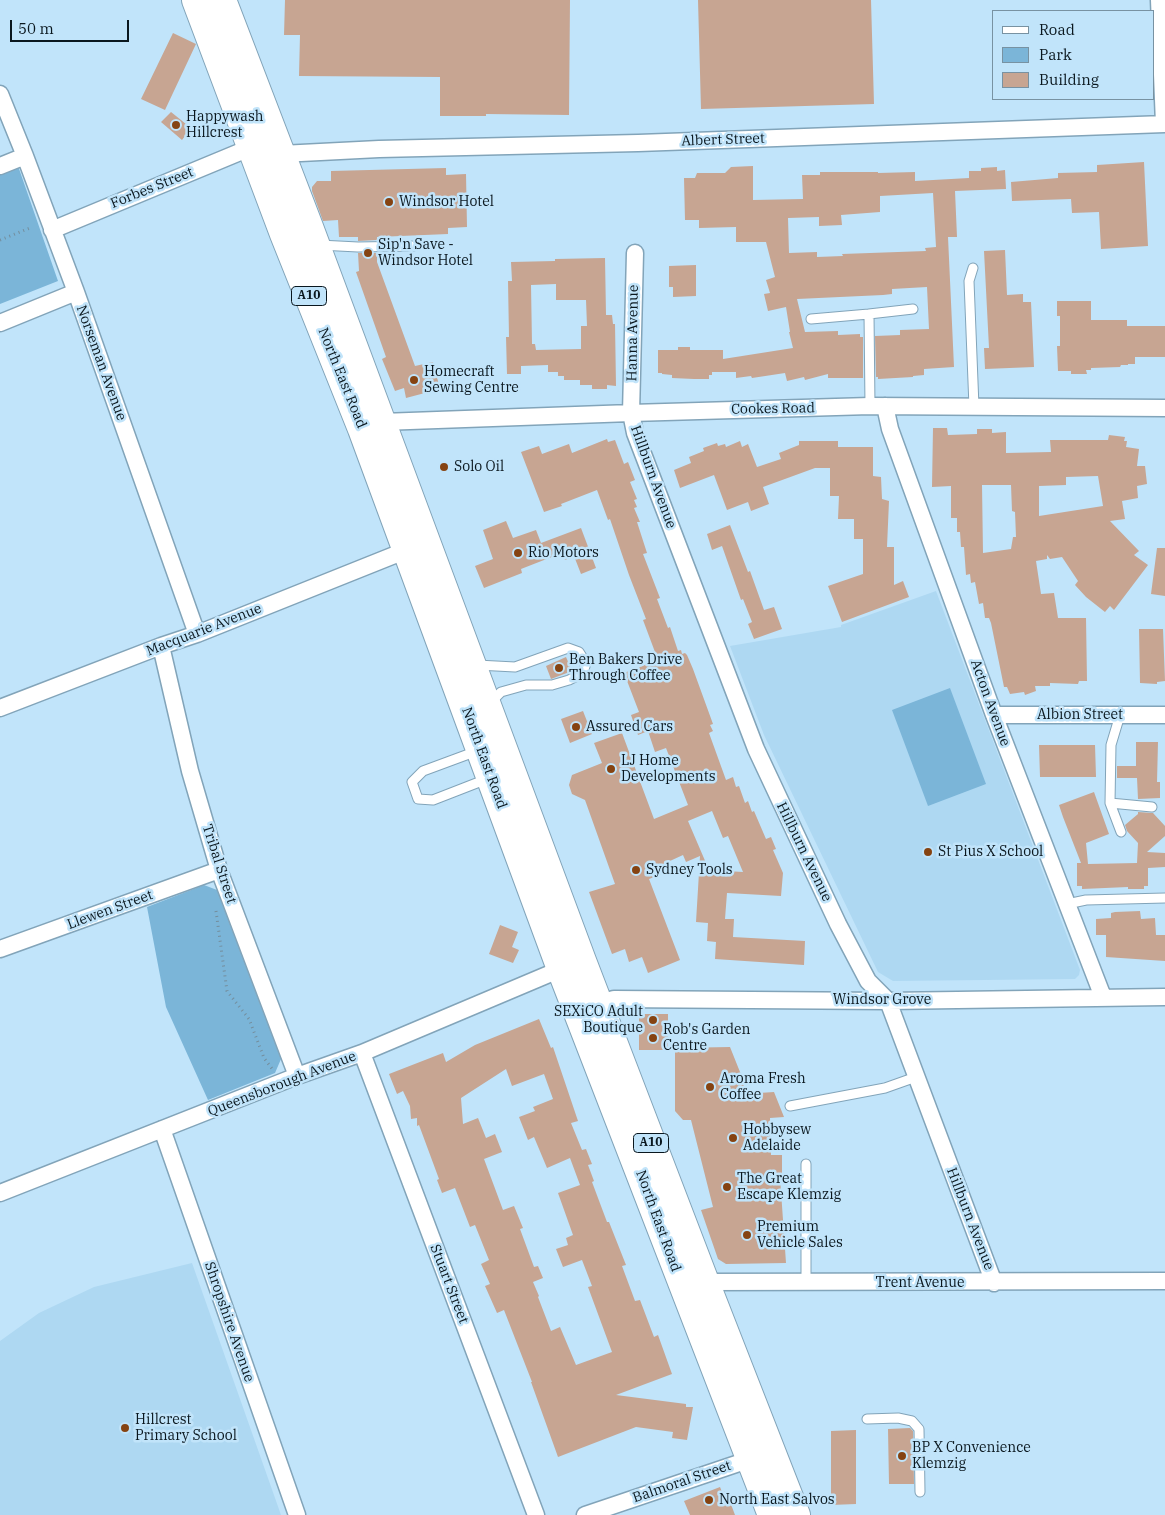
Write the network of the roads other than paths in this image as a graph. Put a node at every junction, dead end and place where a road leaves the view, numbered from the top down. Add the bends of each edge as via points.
1 (196, 0) edge
2 (222, 0) edge
3 (1159, 0) edge
4 (0, 94) edge
5 (1164, 124) edge
6 (266, 150) junction
7 (25, 156) junction
8 (0, 166) edge
9 (52, 230) junction
10 (316, 245) junction
11 (414, 246) dead end
12 (635, 253) dead end
13 (973, 268) dead end
14 (76, 292) junction
15 (912, 309) dead end
16 (869, 314) junction
17 (810, 319) dead end
18 (0, 323) edge
19 (877, 406) junction
20 (974, 407) junction
21 (1165, 408) edge
22 (631, 412) junction
23 (372, 426) junction
24 (417, 546) junction
25 (197, 634) junction
26 (161, 646) junction
27 (471, 664) junction
28 (487, 706) junction
29 (0, 708) edge
30 (994, 715) junction
31 (1120, 715) junction
32 (1165, 715) edge
33 (490, 745) junction
34 (501, 773) junction
35 (1110, 803) junction
36 (1152, 807) dead end
37 (1121, 832) dead end
38 (219, 870) junction
39 (1165, 898) edge
40 (1067, 904) junction
41 (0, 949) edge
42 (572, 965) junction
43 (1103, 998) junction
44 (1165, 998) edge
45 (888, 1001) junction
46 (588, 1007) junction
47 (362, 1053) junction
48 (297, 1076) junction
49 (916, 1077) junction
50 (790, 1106) dead end
51 (162, 1129) junction
52 (806, 1164) dead end
53 (0, 1193) edge
54 (1165, 1281) edge
55 (806, 1283) junction
56 (994, 1283) junction
57 (694, 1286) junction
58 (867, 1419) dead end
59 (761, 1455) junction
60 (920, 1492) dead end
61 (297, 1515) edge
62 (536, 1515) edge
63 (585, 1515) edge
64 (772, 1515) edge
65 (796, 1515) edge

1 - 6 highway, North East Road / A10
2 - 6 highway, North East Road / A10
3 - 5 street
4 - 7 street, Norseman Avenue
5 - 6 street, Albert Street via 638,143
6 - 9 street, Forbes Street
6 - 10 highway, North East Road / A10
6 - 23 highway, North East Road / A10
7 - 8 street
7 - 9 street, Norseman Avenue
9 - 14 street, Norseman Avenue
10 - 11 lane
10 - 23 highway, North East Road / A10
12 - 22 street, Hanna Avenue
13 - 20 lane via 969,281
14 - 18 street
14 - 25 street, Norseman Avenue
15 - 16 lane
16 - 17 lane
16 - 19 lane
19 - 20 street, Cookes Road
19 - 22 street, Cookes Road
19 - 30 street, Acton Avenue via 890,429
20 - 21 street, Cookes Road
22 - 23 street, Cookes Road
22 - 45 street, Hillburn Avenue via 635,434 756,749 838,924 868,981
23 - 24 highway, North East Road / A10
24 - 25 street, Macquarie Avenue
24 - 27 highway, North East Road / A10
24 - 33 highway, North East Road / A10
25 - 26 street, Macquarie Avenue
26 - 29 street, Macquarie Avenue
26 - 38 street, Tribal Street via 190,771
27 - 28 highway, North East Road / A10
27 - 28 lane via 515,668 568,648 579,652 586,663 583,673 569,680 552,685 526,685 501,692
28 - 33 highway, North East Road / A10
30 - 31 street, Albion Street
30 - 40 street, Acton Avenue
31 - 32 street, Albion Street
31 - 35 lane via 1112,745
33 - 34 highway, North East Road / A10
33 - 34 lane via 423,771 412,782 418,799 432,800
34 - 42 highway, North East Road / A10
35 - 36 lane
35 - 37 lane
38 - 41 street, Llewen Street
38 - 48 street, Tribal Street
39 - 40 lane via 1086,900
40 - 43 street, Acton Avenue
42 - 46 highway, North East Road / A10
42 - 47 street, Queensborough Avenue
43 - 44 street, Windsor Grove
43 - 45 street, Windsor Grove
45 - 46 street, Windsor Grove via 635,998 614,999
45 - 49 street, Hillburn Avenue
46 - 57 highway, North East Road / A10
47 - 48 street, Queensborough Avenue
47 - 62 street, Stuart Street
48 - 51 street, Queensborough Avenue
49 - 50 lane via 885,1088
49 - 56 street, Hillburn Avenue
51 - 53 street, Queensborough Avenue
51 - 61 street, Shropshire Avenue
52 - 55 lane
54 - 56 street, Trent Avenue
55 - 56 street, Trent Avenue
55 - 57 street, Trent Avenue
57 - 59 highway, North East Road / A10
58 - 60 lane via 898,1418 912,1421 919,1429
59 - 63 street, Balmoral Street
59 - 64 highway, North East Road / A10
59 - 65 highway, North East Road / A10

